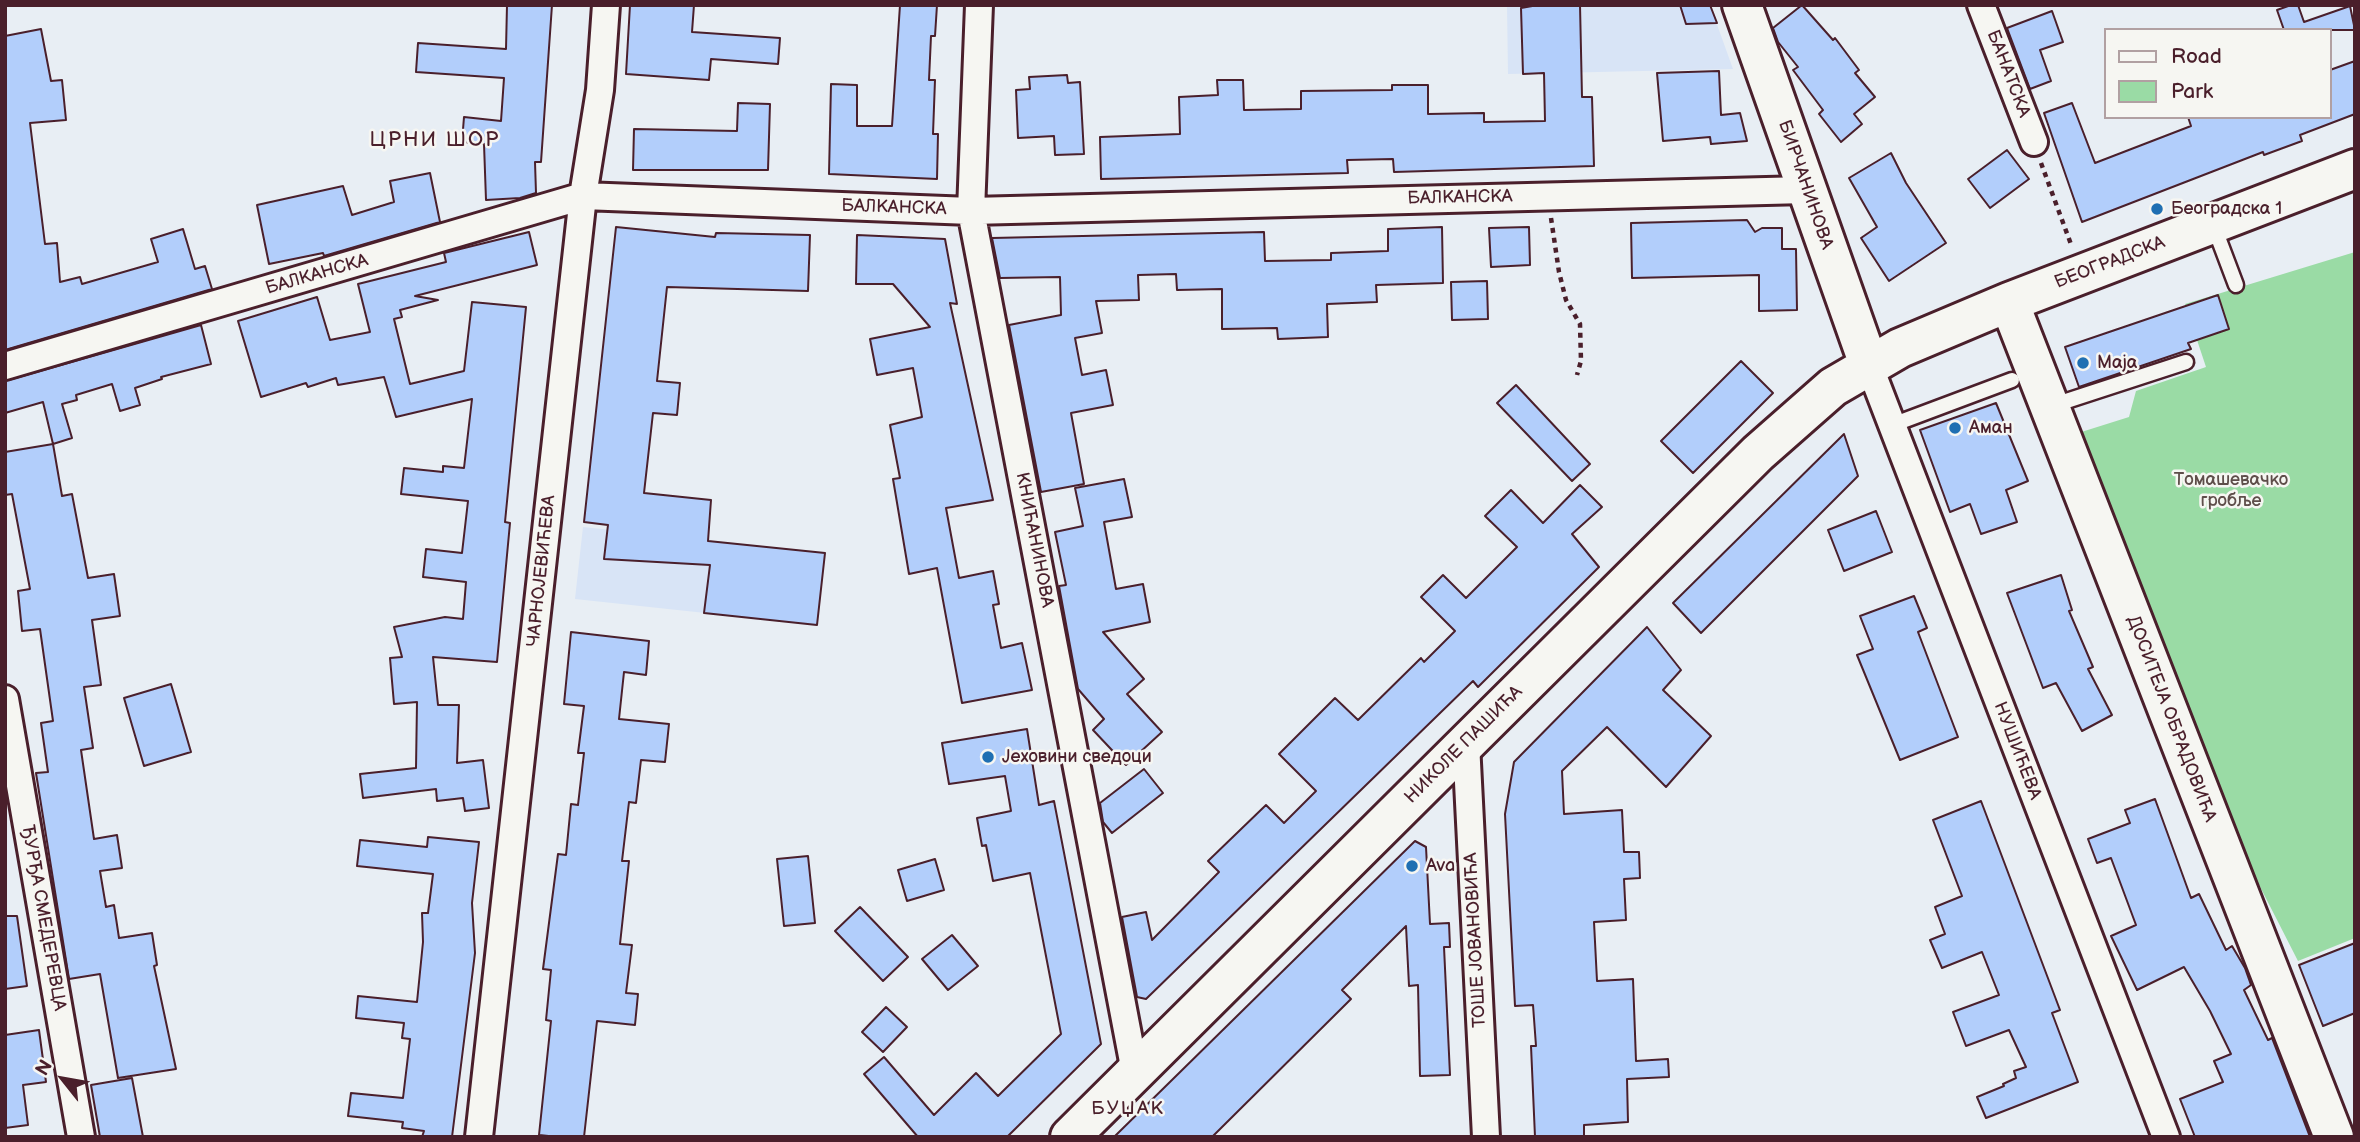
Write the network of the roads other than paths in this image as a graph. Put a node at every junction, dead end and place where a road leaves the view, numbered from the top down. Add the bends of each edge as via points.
1 (606, 5) edge
2 (979, 5) edge
3 (1742, 5) edge
4 (1981, 5) edge
5 (2034, 142) road end
6 (2355, 170) edge
7 (1806, 190) junction
8 (583, 196) junction
9 (971, 211) junction
10 (2212, 223) junction
11 (2236, 285) dead end
12 (2009, 302) junction
13 (2186, 362) dead end
14 (1868, 365) junction
15 (5, 366) edge
16 (2012, 380) dead end
17 (2050, 406) junction
18 (1892, 425) junction
19 (5, 699) edge
20 (1466, 743) junction
21 (1135, 1072) junction
22 (81, 1137) edge
23 (479, 1137) edge
24 (1070, 1137) edge
25 (1486, 1137) edge
26 (2166, 1137) edge
27 (2333, 1137) edge

1 - 8 street, ЧАРНОЈЕВИЋЕВА via 600,90
2 - 9 street, КНИЋАНИНОВА
3 - 7 main road, БИРЧАНИНОВА
4 - 5 street, БАНАТСКА
6 - 10 main road, БЕОГРАДСКА
7 - 9 street, БАЛКАНСКА
7 - 14 main road, БИРЧАНИНОВА
8 - 9 street, БАЛКАНСКА
8 - 15 street, БАЛКАНСКА
8 - 23 street, ЧАРНОЈЕВИЋЕВА
9 - 21 street, КНИЋАНИНОВА
10 - 11 lane
10 - 12 main road, БЕОГРАДСКА
12 - 14 main road, БЕОГРАДСКА
12 - 17 main road, ДОСИТЕЈА ОБРАДОВИЋА
13 - 17 lane
14 - 18 street, НУШИЋЕВА
14 - 20 main road, НИКОЛЕ ПАШИЋА via 1833,387 1758,453
16 - 18 lane
17 - 27 main road, ДОСИТЕЈА ОБРАДОВИЋА
18 - 26 street, НУШИЋЕВА
19 - 22 street, ЂУРЂА СМЕДЕРЕВЦА
20 - 21 main road, НИКОЛЕ ПАШИЋА
20 - 25 street, ТОШЕ ЈОВАНОВИЋА
21 - 24 main road, НИКОЛЕ ПАШИЋА

